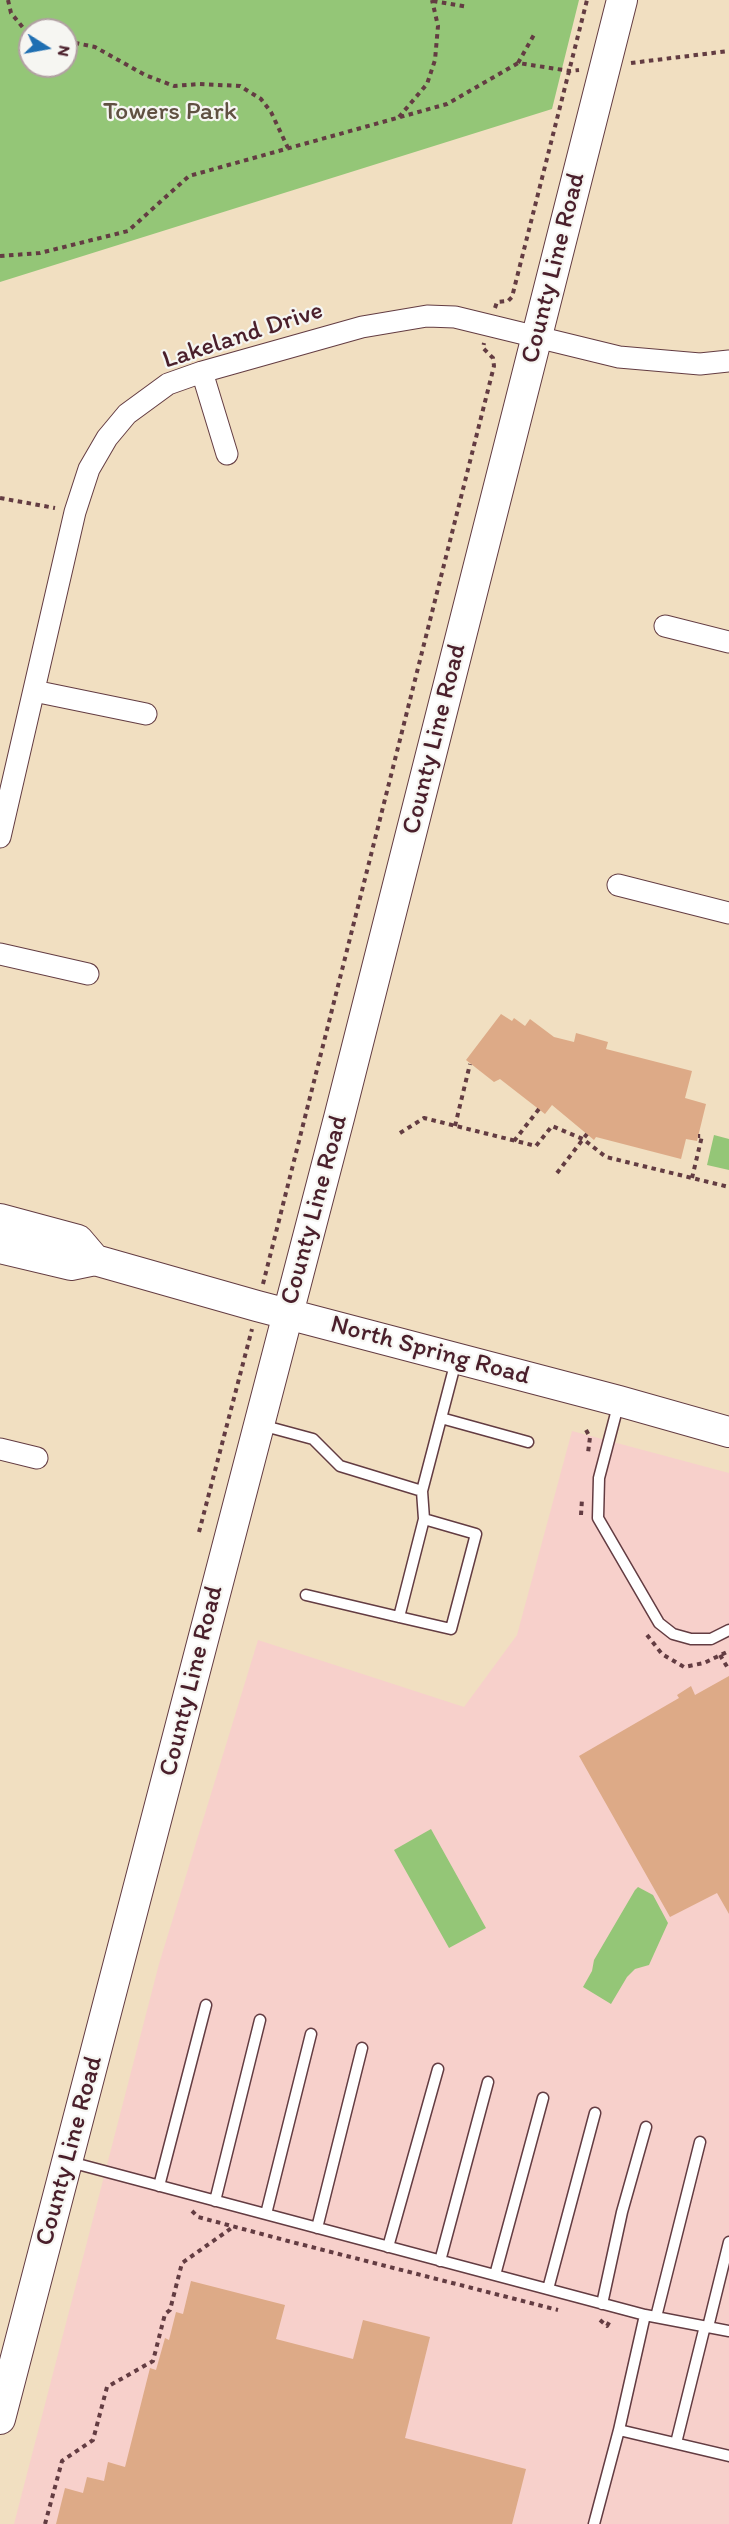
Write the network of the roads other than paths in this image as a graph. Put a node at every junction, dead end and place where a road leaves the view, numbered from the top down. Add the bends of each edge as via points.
1 (622, 0) edge
2 (537, 336) junction
3 (729, 362) edge
4 (202, 372) junction
5 (228, 454) dead end
6 (665, 626) dead end
7 (729, 642) edge
8 (34, 690) junction
9 (146, 714) dead end
10 (0, 837) edge
11 (618, 885) dead end
12 (729, 914) edge
13 (0, 954) edge
14 (88, 974) dead end
15 (0, 1219) edge
16 (0, 1248) edge
17 (95, 1260) junction
18 (287, 1314) junction
19 (457, 1358) junction
20 (619, 1401) junction
21 (441, 1418) junction
22 (258, 1424) junction
23 (729, 1432) edge
24 (528, 1442) dead end
25 (0, 1449) edge
26 (37, 1458) dead end
27 (422, 1491) junction
28 (424, 1520) junction
29 (306, 1595) dead end
30 (399, 1617) junction
31 (729, 1630) edge
32 (206, 2005) dead end
33 (260, 2020) dead end
34 (311, 2034) dead end
35 (362, 2048) dead end
36 (438, 2069) dead end
37 (489, 2082) dead end
38 (543, 2098) dead end
39 (595, 2113) dead end
40 (646, 2127) dead end
41 (700, 2142) dead end
42 (67, 2161) junction
43 (159, 2186) junction
44 (215, 2201) junction
45 (266, 2214) junction
46 (317, 2228) junction
47 (729, 2242) edge
48 (388, 2247) junction
49 (440, 2261) junction
50 (495, 2275) junction
51 (548, 2289) junction
52 (602, 2304) junction
53 (650, 2316) junction
54 (707, 2327) junction
55 (729, 2331) edge
56 (0, 2419) edge
57 (619, 2430) junction
58 (676, 2443) junction
59 (728, 2452) edge
60 (594, 2524) edge

1 - 2 main road, County Line Road
2 - 3 street, Lakeland Drive via 619,357 700,364
2 - 4 street, Lakeland Drive via 455,317 428,316 373,325
2 - 18 main road, County Line Road
4 - 5 street
4 - 8 street, Lakeland Drive via 168,384 127,414 89,469 75,512
6 - 7 street
8 - 9 street
8 - 10 street, Lakeland Drive
11 - 12 street
13 - 14 street
15 - 17 main road, North Spring Road via 78,1240
16 - 17 main road, North Spring Road via 71,1265
17 - 18 main road, North Spring Road
18 - 19 main road, North Spring Road
18 - 22 main road, County Line Road
19 - 20 main road, North Spring Road
19 - 21 lane
20 - 23 main road, North Spring Road
20 - 31 lane via 599,1478 598,1518 659,1623 673,1634 691,1639 711,1639
21 - 24 lane
21 - 27 lane
22 - 27 lane via 313,1439 340,1466
22 - 42 main road, County Line Road
25 - 26 street
27 - 28 lane
28 - 30 lane
28 - 30 lane via 476,1534 451,1629
29 - 30 lane
32 - 43 lane
33 - 44 lane
34 - 45 lane
35 - 46 lane
36 - 48 lane
37 - 49 lane
38 - 50 lane
39 - 51 lane
40 - 52 lane
41 - 53 lane
42 - 43 lane
42 - 56 main road, County Line Road
43 - 44 lane
44 - 45 lane
45 - 46 lane
46 - 48 lane
47 - 54 lane
48 - 49 lane
49 - 50 lane
50 - 51 lane
51 - 52 lane
52 - 53 lane
53 - 54 lane
53 - 57 lane
54 - 55 lane
54 - 58 lane
57 - 58 lane
57 - 60 lane
58 - 59 lane

